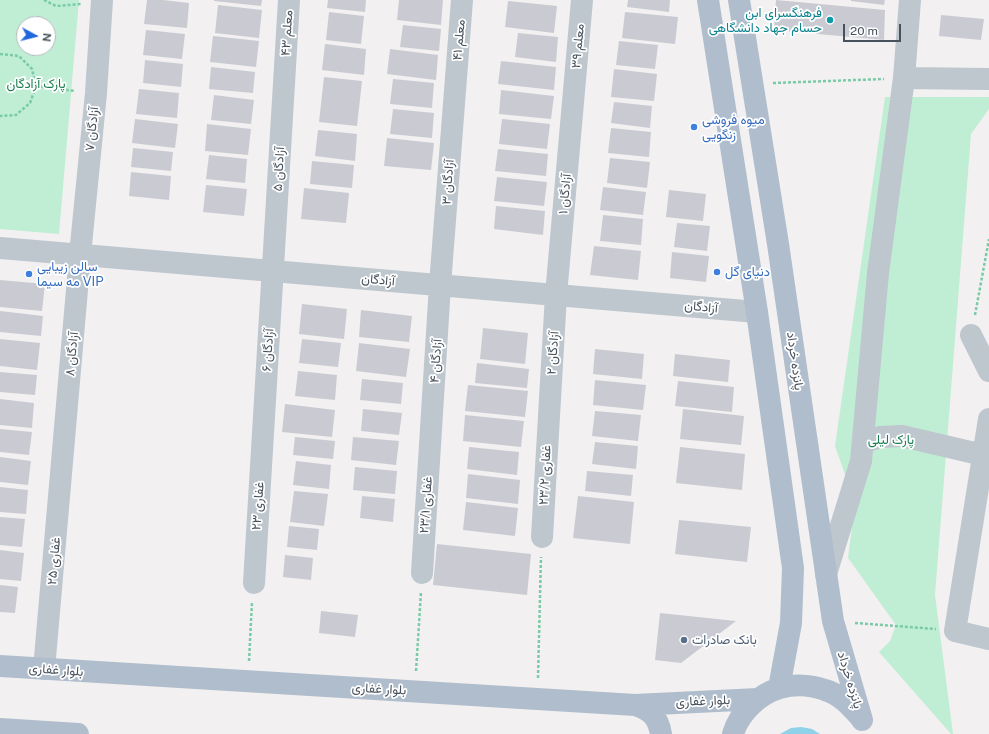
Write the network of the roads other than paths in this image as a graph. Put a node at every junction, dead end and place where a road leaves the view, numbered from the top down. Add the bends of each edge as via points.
1 (289, 0) edge
2 (462, 0) edge
3 (582, 0) edge
4 (708, 0) edge
5 (739, 0) edge
6 (910, 0) edge
7 (102, 1) edge
8 (285, 67) joint
9 (904, 78) junction
10 (455, 79) joint
11 (989, 79) edge
12 (574, 93) joint
13 (0, 248) edge
14 (80, 255) junction
15 (273, 271) junction
16 (440, 285) junction
17 (556, 295) junction
18 (757, 312) junction
19 (971, 335) road end
20 (989, 371) edge
21 (549, 412) joint
22 (989, 419) edge
23 (263, 430) joint
24 (431, 437) joint
25 (863, 443) junction
26 (64, 453) joint
27 (983, 455) junction
28 (542, 537) road end
29 (422, 573) road end
30 (826, 574) junction
31 (254, 583) road end
32 (989, 639) edge
33 (0, 666) edge
34 (44, 669) junction
35 (779, 688) junction
36 (758, 699) junction
37 (635, 705) junction
38 (865, 727) edge
39 (0, 729) edge
40 (78, 734) edge
41 (661, 734) edge
42 (733, 734) edge

1 - 8 street, معلم ۴۳
2 - 10 street, معلم ۴۱
3 - 12 street, معلم ۳۹
4 - 18 main road
5 - 30 main road, پانزده خرداد
6 - 9 street
7 - 14 street, آزادگان ۷
8 - 15 street, آزادگان ۵
9 - 11 street
9 - 25 street via 878,273
10 - 16 street, آزادگان ۳
12 - 17 street, آزادگان ۱
13 - 14 street, آزادگان
14 - 15 street, آزادگان
14 - 26 street, آزادگان ۸
15 - 16 street, آزادگان
15 - 23 street, آزادگان ۶
16 - 17 street, آزادگان
16 - 24 street, آزادگان ۴
17 - 18 street, آزادگان
17 - 21 street, آزادگان ۲
18 - 35 main road via 793,568 791,623
19 - 20 street
21 - 28 street, غفاری ۲۳/۲
22 - 27 street
23 - 31 street, غفاری ۲۳
24 - 29 street, غفاری ۲۳/۱
25 - 27 street via 880,437 902,436
25 - 30 street via 861,461
26 - 34 street, غفاری ۲۵
27 - 32 street via 955,631
30 - 38 main road, پانزده خرداد via 833,621
33 - 34 main road, بلوار غفاری
34 - 37 main road, بلوار غفاری
35 - 36 main road
35 - 38 main road via 803,685 826,690 847,702
36 - 37 main road, بلوار غفاری
36 - 42 main road via 745,712
37 - 41 main road via 653,714
39 - 40 main road

